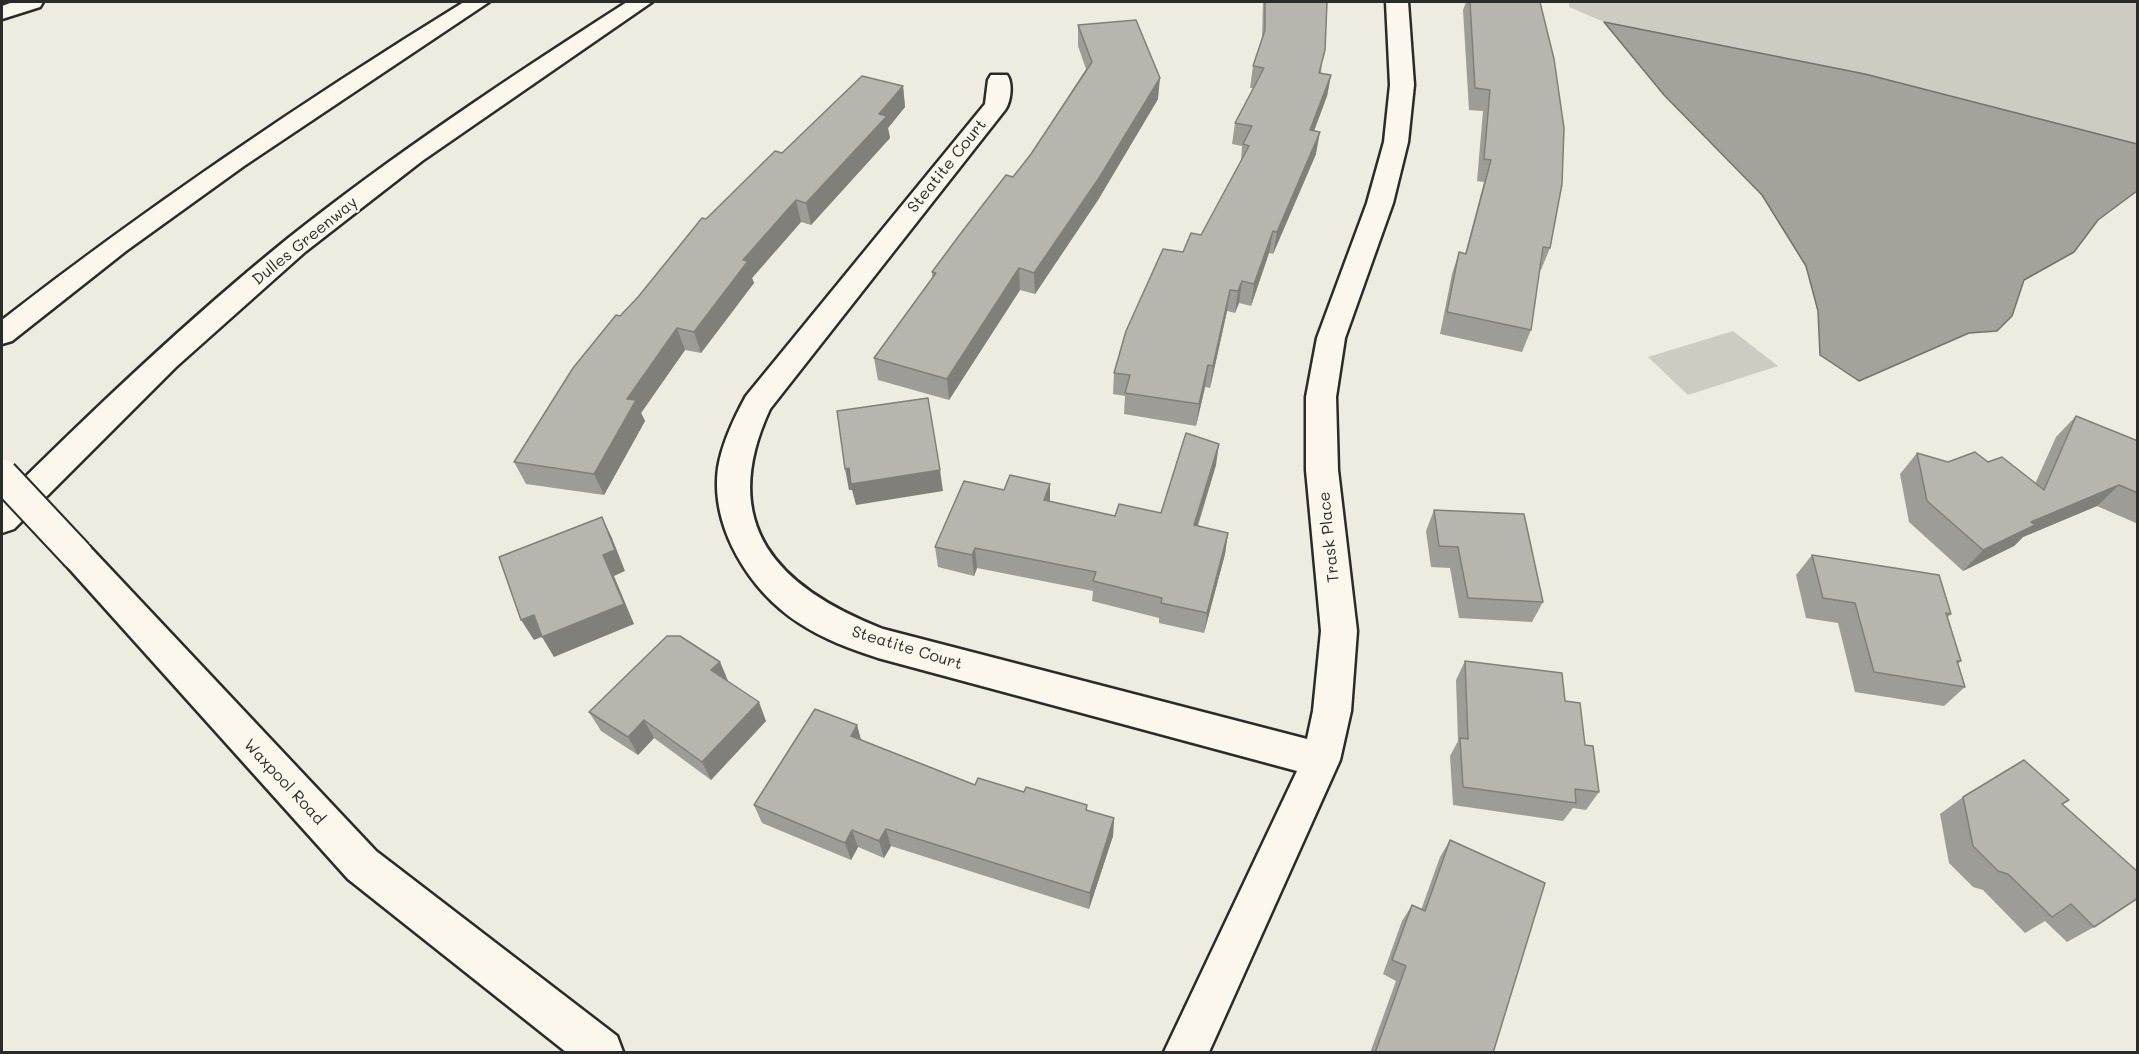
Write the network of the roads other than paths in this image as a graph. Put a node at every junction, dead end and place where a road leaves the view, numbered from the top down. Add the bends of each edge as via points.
1 (32, 2) edge
2 (478, 2) edge
3 (641, 2) edge
4 (1397, 2) edge
5 (2, 13) edge
6 (999, 80) dead end
7 (2, 334) edge
8 (2, 475) edge
9 (2, 520) edge
10 (1321, 760) junction
11 (601, 1053) edge
12 (1186, 1053) edge

1 - 5 main road
2 - 7 main road via 372,67 217,172
3 - 9 main road, Dulles Greenway via 497,96 338,212 204,326 84,437
4 - 10 main road, Trask Place via 1402,85 1396,142 1380,203 1331,338 1321,397 1322,470 1339,631 1332,711
6 - 10 main road, Steatite Court via 997,105 757,404 740,440 733,478 738,521 755,557 786,594 829,623 878,643
8 - 11 main road, Waxpool Road, bridge via 362,866
10 - 12 main road, Trask Place

